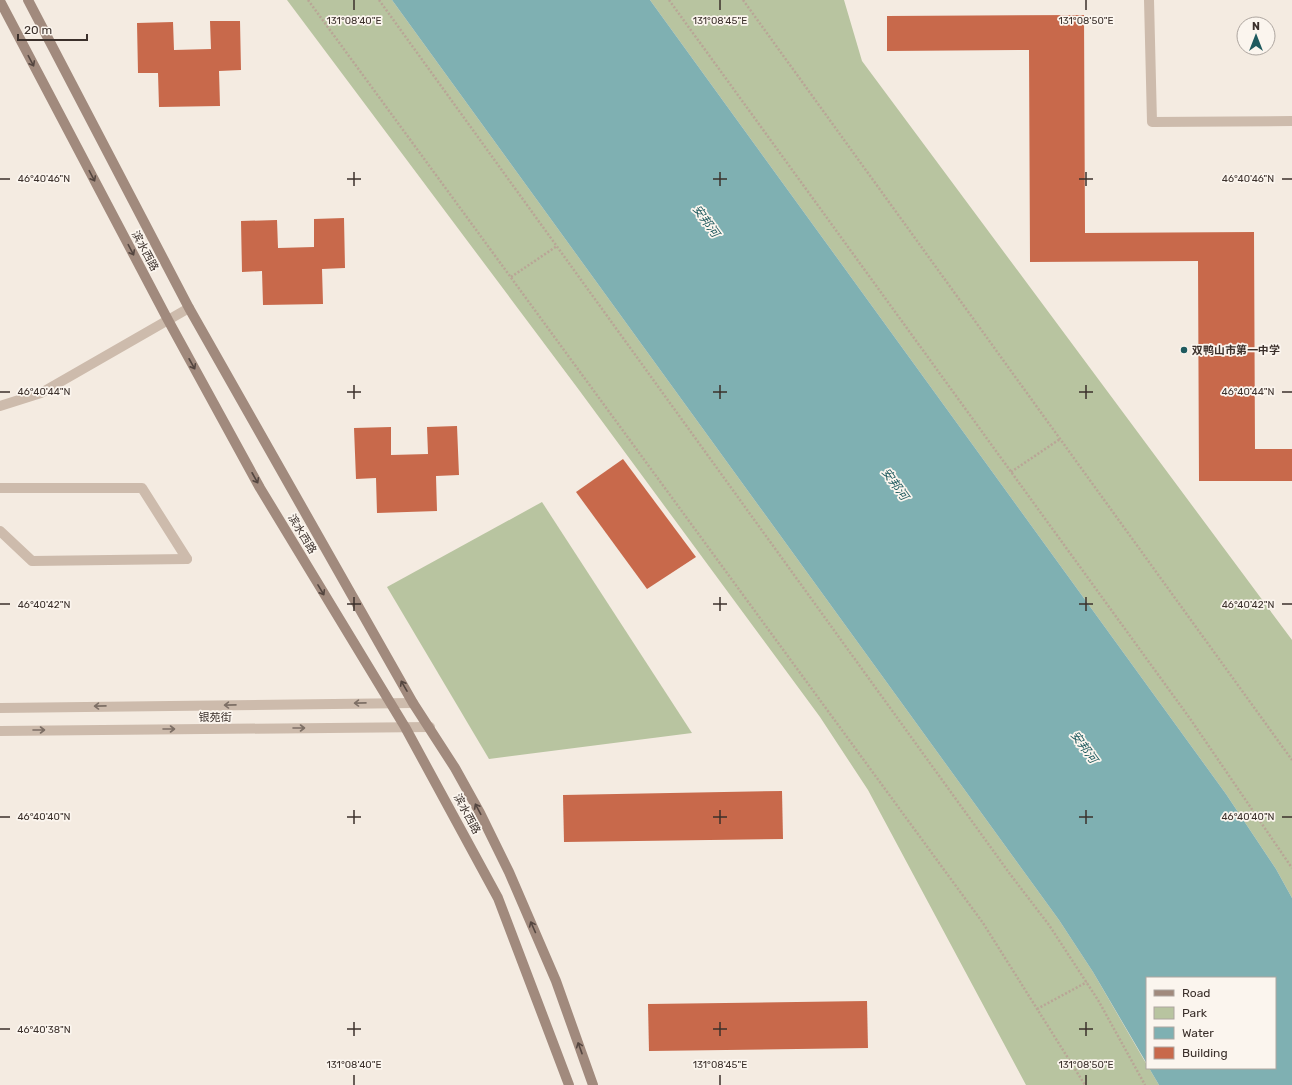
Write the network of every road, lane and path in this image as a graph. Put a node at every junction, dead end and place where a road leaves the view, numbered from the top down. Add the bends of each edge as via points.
1 (28, 0) edge
2 (308, 0) edge
3 (379, 0) edge
4 (668, 0) edge
5 (743, 0) edge
6 (1149, 0) edge
7 (0, 1) edge
8 (1292, 121) edge
9 (557, 246) junction
10 (511, 277) junction
11 (189, 308) junction
12 (168, 320) junction
13 (0, 406) edge
14 (1060, 439) junction
15 (1011, 472) junction
16 (0, 488) edge
17 (0, 531) edge
18 (390, 703) junction
19 (413, 703) junction
20 (0, 708) edge
21 (405, 727) junction
22 (430, 727) junction
23 (0, 731) edge
24 (1292, 760) edge
25 (1292, 868) edge
26 (1086, 982) junction
27 (1037, 1009) junction
28 (569, 1085) edge
29 (593, 1085) edge
30 (1085, 1085) edge
31 (1145, 1085) edge

1 - 11 main road, 滨水西路
2 - 10 path
3 - 9 path
4 - 15 path
5 - 14 path
6 - 8 street via 1152,122
7 -> 12 main road, 滨水西路
9 - 10 path
9 - 26 path via 1049,925
10 - 27 path via 983,923
11 - 12 street
19 -> 11 main road, 滨水西路
12 - 13 street via 41,393
12 -> 18 main road, 滨水西路 via 260,488
14 - 15 path
14 - 24 path
15 - 25 path via 1191,720
16 - 17 street via 142,488 187,559 32,561
18 - 19 street, 银苑街
18 -> 20 street, 银苑街
18 - 21 main road, 滨水西路
19 - 22 main road, 滨水西路
21 - 22 street, 银苑街
23 -> 21 street, 银苑街
21 - 28 main road, 滨水西路 via 498,898
29 -> 22 main road, 滨水西路 via 556,981 508,872 480,813
26 - 27 path
26 - 31 path
27 - 30 path

